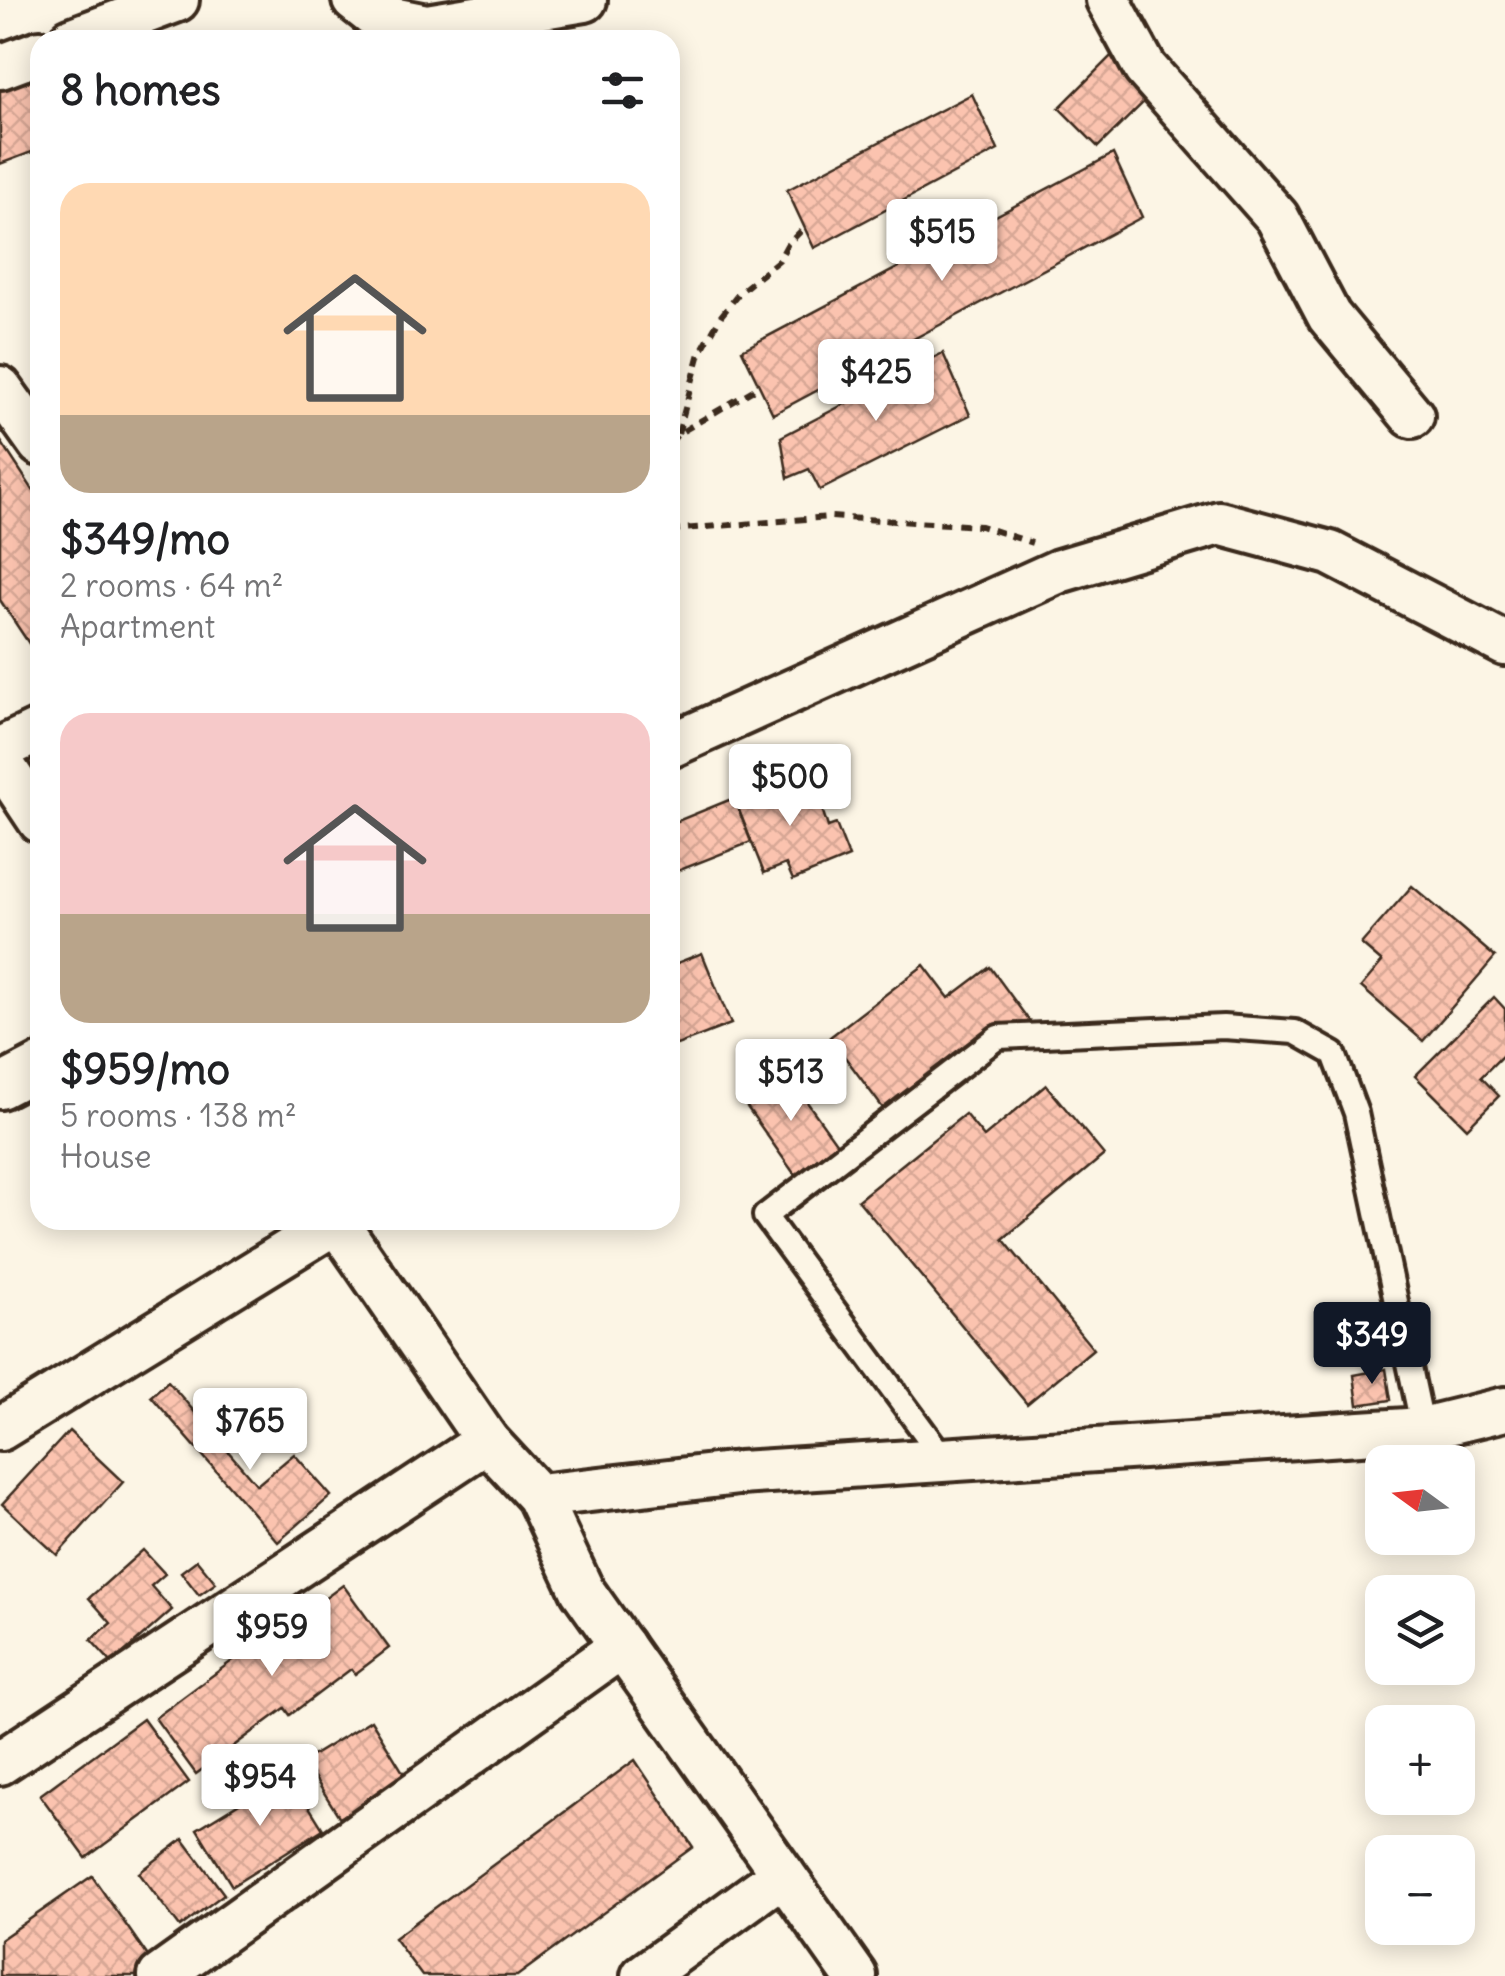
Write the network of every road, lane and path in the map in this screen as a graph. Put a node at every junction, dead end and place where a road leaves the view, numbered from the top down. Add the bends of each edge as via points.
1 (177, 0) edge
2 (354, 0) edge
3 (586, 0) edge
4 (1108, 0) edge
5 (98, 30) edge
6 (30, 56) edge
7 (0, 67) edge
8 (805, 227) dead end
9 (760, 386) dead end
10 (0, 388) edge
11 (1412, 416) dead end
12 (680, 427) edge
13 (30, 430) edge
14 (680, 433) edge
15 (680, 529) edge
16 (1090, 562) junction
17 (1505, 644) edge
18 (30, 735) edge
19 (680, 742) edge
20 (0, 749) edge
21 (0, 761) edge
22 (30, 806) edge
23 (30, 1071) edge
24 (0, 1087) edge
25 (321, 1230) edge
26 (342, 1230) edge
27 (1505, 1409) edge
28 (0, 1429) edge
29 (1423, 1429) junction
30 (487, 1441) junction
31 (944, 1460) junction
32 (538, 1496) junction
33 (622, 1646) junction
34 (0, 1763) edge
35 (783, 1874) junction
36 (160, 1976) edge
37 (643, 1976) edge
38 (855, 1976) edge

1 - 5 street
2 - 3 street via 373,15 427,26
4 - 11 street via 1145,68 1276,217 1329,316
6 - 7 street
8 - 12 path via 721,316 700,354
9 - 14 path
10 - 13 street
15 - 16 path via 830,517 981,526
16 - 17 street via 1219,523 1330,553
16 - 19 street
18 - 20 street
21 - 22 street
23 - 24 street
25 - 28 street
26 - 30 street
27 - 29 street
29 - 31 street
29 - 31 lane via 1356,1114 1334,1054 1295,1032 1223,1027 998,1038 764,1216
30 - 32 street
30 - 34 street
31 - 32 street via 739,1473
32 - 33 street via 582,1590
33 - 35 street
33 - 36 street
35 - 37 street
35 - 38 street

